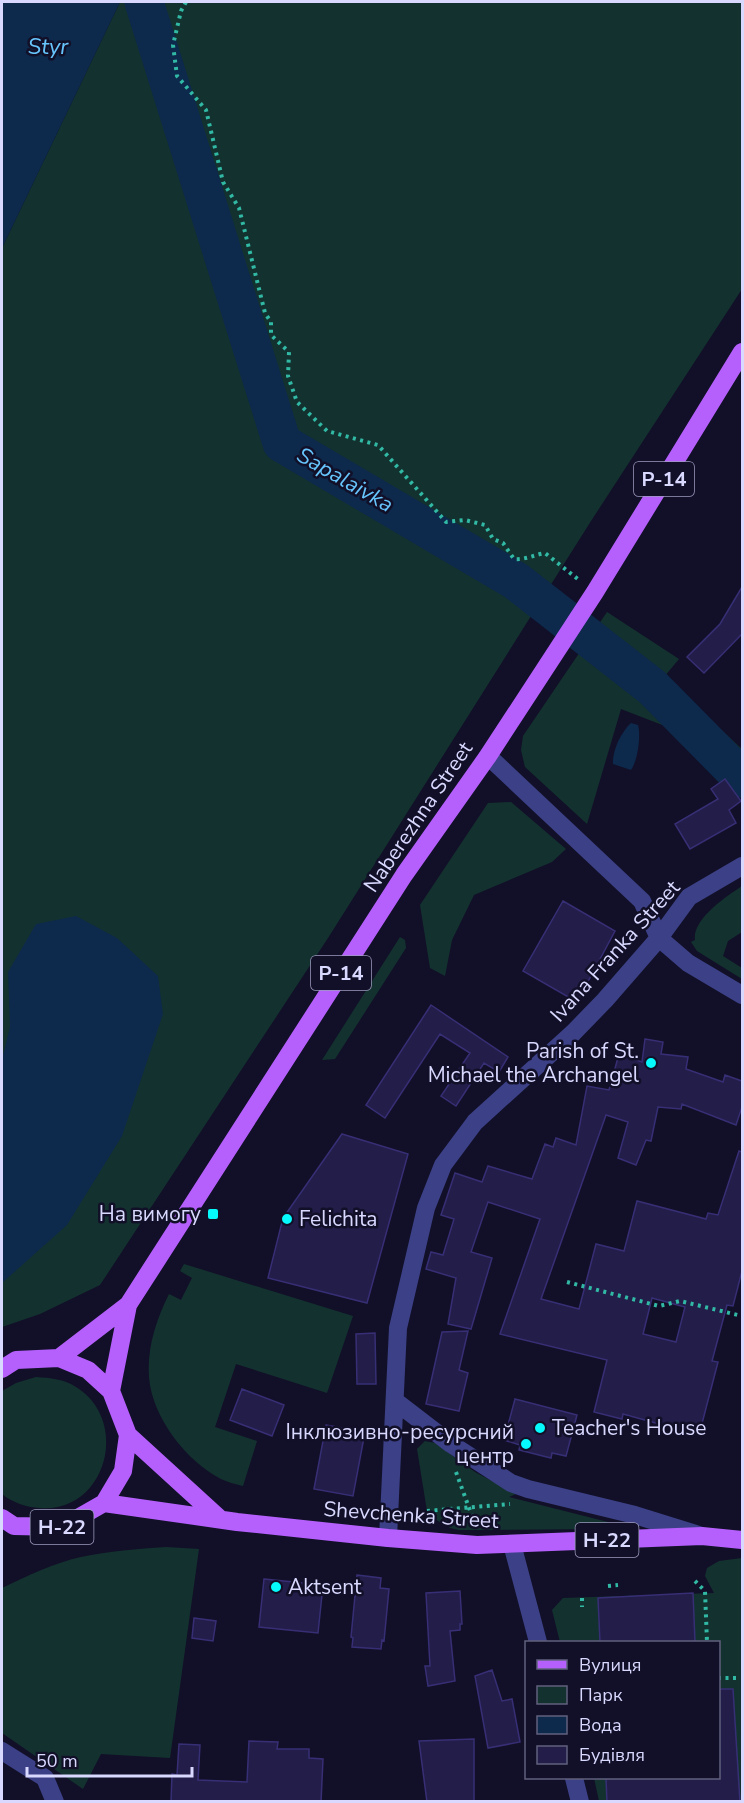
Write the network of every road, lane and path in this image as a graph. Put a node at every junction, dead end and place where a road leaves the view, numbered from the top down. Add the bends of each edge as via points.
1 (186, 2) edge
2 (742, 352) edge
3 (590, 599) junction
4 (488, 756) junction
5 (742, 866) edge
6 (659, 938) junction
7 (742, 995) edge
8 (567, 1282) dead end
9 (128, 1305) junction
10 (742, 1316) edge
11 (59, 1358) junction
12 (2, 1369) edge
13 (111, 1391) junction
14 (395, 1401) junction
15 (128, 1435) junction
16 (452, 1463) dead end
17 (104, 1503) junction
18 (513, 1503) dead end
19 (469, 1508) junction
20 (427, 1511) dead end
21 (220, 1519) junction
22 (6, 1527) edge
23 (477, 1531) dead end
24 (702, 1536) junction
25 (388, 1538) junction
26 (742, 1540) edge
27 (512, 1544) junction
28 (695, 1581) dead end
29 (618, 1585) dead end
30 (608, 1586) dead end
31 (582, 1598) dead end
32 (582, 1607) dead end
33 (538, 1641) edge
34 (707, 1641) edge
35 (720, 1678) edge
36 (737, 1678) dead end
37 (2, 1751) edge
38 (574, 1779) edge
39 (55, 1802) edge
40 (580, 1802) edge

1 - 3 path via 173,45 177,76 206,110 223,182 239,208 272,335 289,352 288,376 297,402 327,431 378,445 446,522 465,520 484,525 514,559 545,553
2 - 3 main road, Naberezhna Street / Р-14
3 - 4 main road, Naberezhna Street / Р-14
4 - 6 street via 642,901
4 - 9 main road, Naberezhna Street / Р-14 via 404,875
5 - 6 street, Ivana Franka Street via 689,897
6 - 7 street via 688,963
6 - 14 street, Ivana Franka Street via 573,1033 475,1122 443,1165 426,1208 398,1328
8 - 10 path via 659,1306 680,1301
9 - 11 main road, Naberezhna Street / Р-14
9 - 13 main road, Naberezhna Street / Р-14
11 - 12 main road via 16,1360
11 - 13 main road via 88,1370
13 - 15 main road
14 - 24 street via 511,1483
14 - 25 street, Ivana Franka Street
15 - 17 main road via 123,1471
15 - 21 main road
16 - 19 path
17 - 21 main road, Shevchenka Street / Н-22
17 - 22 main road, Н-22 via 62,1527
18 - 19 path
19 - 20 path
19 - 23 path
21 - 25 main road, Shevchenka Street / Н-22
24 - 26 main road, Shevchenka Street / Н-22
24 - 27 main road, Shevchenka Street / Н-22
25 - 27 main road, Shevchenka Street / Н-22
27 - 33 street
28 - 34 path via 705,1591
29 - 30 path
31 - 32 path
35 - 36 path
37 - 39 street via 45,1778
38 - 40 street

